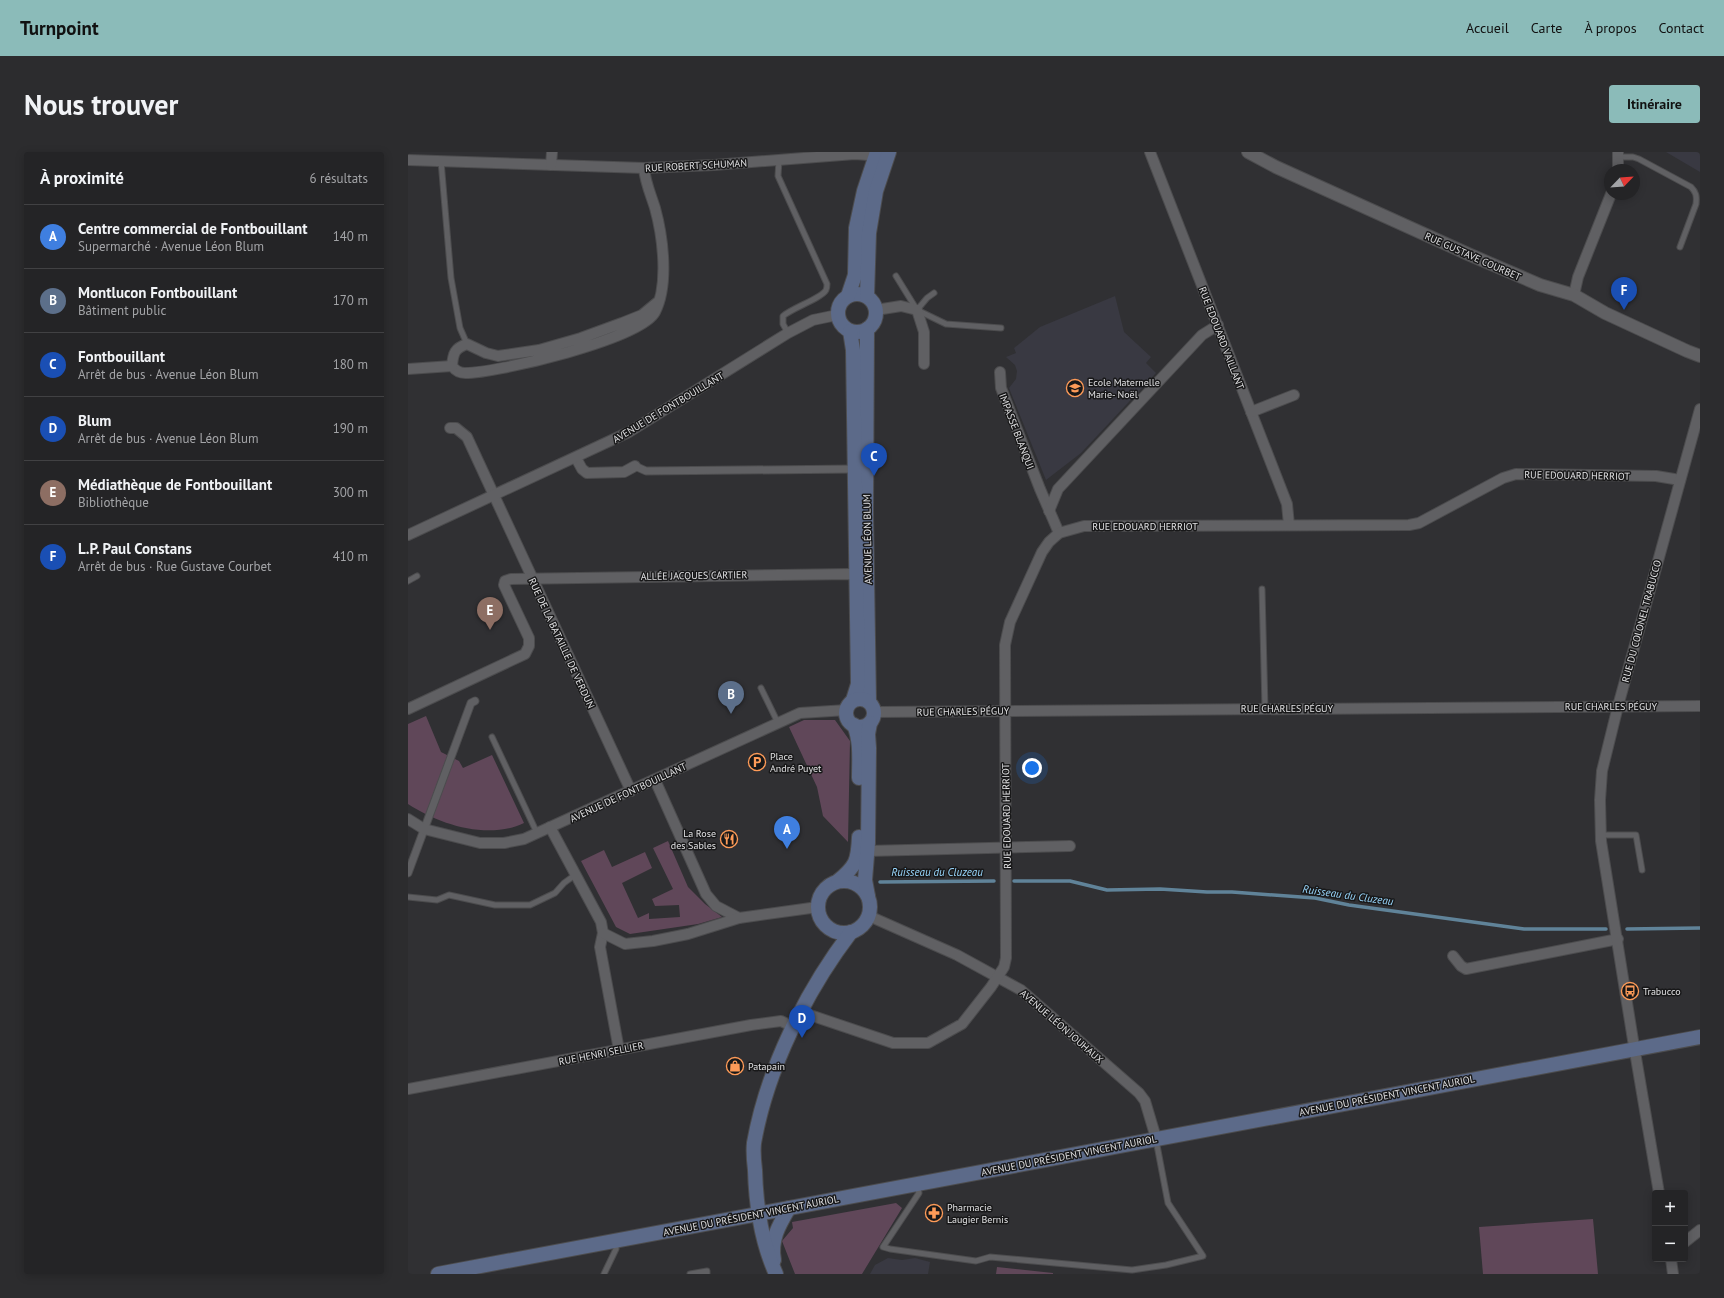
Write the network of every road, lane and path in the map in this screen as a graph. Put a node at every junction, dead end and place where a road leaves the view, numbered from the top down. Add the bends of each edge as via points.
1 (552, 152) edge
2 (1248, 152) edge
3 (1151, 153) edge
4 (882, 154) edge
5 (1618, 155) edge
6 (408, 160) edge
7 (779, 160) junction
8 (441, 161) junction
9 (551, 165) junction
10 (644, 168) junction
11 (1609, 200) edge
12 (1680, 247) dead end
13 (896, 276) dead end
14 (934, 293) dead end
15 (1574, 295) junction
16 (848, 296) junction
17 (867, 296) junction
18 (659, 302) junction
19 (876, 310) junction
20 (917, 310) junction
21 (837, 314) junction
22 (1218, 325) junction
23 (1001, 328) dead end
24 (867, 329) junction
25 (850, 331) junction
26 (788, 333) junction
27 (467, 344) junction
28 (1700, 356) edge
29 (924, 364) dead end
30 (452, 366) junction
31 (408, 369) edge
32 (1000, 372) dead end
33 (1294, 394) dead end
34 (1700, 409) edge
35 (1251, 412) junction
36 (450, 428) dead end
37 (576, 458) junction
38 (635, 466) joint
39 (855, 469) junction
40 (1680, 480) junction
41 (1040, 489) junction
42 (1058, 490) junction
43 (494, 496) junction
44 (1049, 511) junction
45 (1289, 525) junction
46 (1059, 533) junction
47 (408, 535) edge
48 (856, 575) junction
49 (417, 576) dead end
50 (531, 578) junction
51 (408, 580) edge
52 (1262, 589) dead end
53 (761, 688) dead end
54 (475, 701) dead end
55 (850, 705) junction
56 (1618, 706) junction
57 (1700, 706) edge
58 (1265, 708) junction
59 (408, 709) edge
60 (1004, 710) junction
61 (871, 712) junction
62 (778, 723) junction
63 (854, 725) junction
64 (492, 737) dead end
65 (655, 780) junction
66 (631, 791) junction
67 (408, 819) edge
68 (550, 827) junction
69 (424, 829) junction
70 (537, 833) junction
71 (1601, 835) junction
72 (1070, 846) dead end
73 (1006, 847) junction
74 (867, 851) junction
75 (1642, 870) dead end
76 (408, 873) edge
77 (575, 875) junction
78 (838, 881) junction
79 (868, 896) junction
80 (408, 897) edge
81 (818, 907) junction
82 (869, 916) junction
83 (739, 918) junction
84 (829, 928) junction
85 (851, 932) junction
86 (603, 933) junction
87 (1618, 939) junction
88 (834, 954) junction
89 (1453, 956) dead end
90 (997, 978) junction
91 (801, 1012) junction
92 (794, 1027) junction
93 (1700, 1037) edge
94 (1635, 1049) junction
95 (619, 1050) junction
96 (408, 1089) edge
97 (1156, 1138) junction
98 (917, 1183) junction
99 (1658, 1190) edge
100 (789, 1208) junction
101 (758, 1214) junction
102 (1700, 1230) edge
103 (616, 1240) junction
104 (1688, 1240) edge
105 (1671, 1262) edge
106 (478, 1270) edge
107 (438, 1274) edge
108 (604, 1274) edge
109 (690, 1274) edge
110 (707, 1274) edge
111 (777, 1274) edge
112 (1673, 1274) edge

1 - 9 street
2 - 15 street, RUE GUSTAVE COURBET via 1468,254 1540,285
3 - 22 street, RUE EDOUARD VAILLANT
4 - 7 street, RUE ROBERT SCHUMAN
4 - 16 main road via 864,191 856,228 854,275
4 - 17 main road via 869,233
5 - 12 lane via 1639,159 1695,191 1696,204
6 - 8 street, RUE ROBERT SCHUMAN
7 - 10 street, RUE ROBERT SCHUMAN
7 - 26 lane via 778,176 827,284 822,295 782,316
8 - 9 street, RUE ROBERT SCHUMAN
8 - 27 lane via 452,278 460,328
9 - 10 street, RUE ROBERT SCHUMAN
10 - 18 street via 662,247 664,274
11 - 15 street via 1578,277
13 - 20 lane
14 - 20 lane
15 - 28 street, RUE GUSTAVE COURBET via 1606,313
16 - 17 main road
16 - 21 main road via 840,303
17 - 19 main road
18 - 27 street via 642,315 581,338 539,350 498,356
18 - 30 street via 655,313 641,325 582,348 502,367 464,373
19 - 20 street via 901,306
19 - 24 main road, AVENUE LÉON BLUM via 874,321
20 - 23 lane via 946,324
20 - 29 street via 924,332
21 - 25 main road via 841,325
21 - 26 street, AVENUE DE FONTBOUILLANT via 813,320
22 - 35 street, RUE EDOUARD VAILLANT
22 - 42 street via 1202,335
24 - 25 main road via 862,332
24 - 61 main road, AVENUE LÉON BLUM via 866,513
25 - 39 main road, AVENUE LÉON BLUM via 853,350
26 - 37 street, AVENUE DE FONTBOUILLANT via 629,432
27 - 30 street via 457,349 453,355
30 - 31 street
32 - 41 street, IMPASSE BLANQUI via 1001,388
33 - 35 street
34 - 40 street, RUE DU COLONEL TRABUCCO
35 - 45 street, RUE EDOUARD VAILLANT via 1287,504
36 - 43 street, RUE DE LA BATAILLE DE VERDUN via 456,428 466,437
37 - 38 street via 587,473 624,472
37 - 43 street, AVENUE DE FONTBOUILLANT
38 - 39 street via 646,471
39 - 48 main road, AVENUE LÉON BLUM
40 - 45 street, RUE EDOUARD HERRIOT via 1656,476 1516,474 1409,525
40 - 56 street, RUE DU COLONEL TRABUCCO
41 - 42 street
41 - 44 street, IMPASSE BLANQUI
42 - 44 street
43 - 47 street, AVENUE DE FONTBOUILLANT
43 - 50 street, RUE DE LA BATAILLE DE VERDUN
44 - 46 street, IMPASSE BLANQUI
45 - 46 street, RUE EDOUARD HERRIOT via 1084,526
46 - 60 street, RUE EDOUARD HERRIOT via 1042,552 1010,622 1004,645
48 - 50 street, ALLÉE JACQUES CARTIER
48 - 55 main road, AVENUE LÉON BLUM via 858,684
49 - 51 lane
50 - 59 street, ALLÉE JACQUES CARTIER via 511,579 505,581 504,585 529,638 525,654
50 - 66 street, RUE DE LA BATAILLE DE VERDUN
52 - 58 lane
53 - 62 lane
54 - 69 street via 471,703
55 - 61 main road via 862,698
55 - 62 street, AVENUE DE FONTBOUILLANT via 800,713
55 - 63 main road via 848,719
56 - 57 street, RUE CHARLES PÉGUY
56 - 58 street, RUE CHARLES PÉGUY
56 - 71 street, RUE DU COLONEL TRABUCCO via 1602,772
58 - 60 street, RUE CHARLES PÉGUY
60 - 61 street, RUE CHARLES PÉGUY
60 - 73 street, RUE EDOUARD HERRIOT
61 - 63 main road via 862,727
61 - 74 main road, AVENUE LÉON BLUM via 868,734
62 - 65 street, AVENUE DE FONTBOUILLANT
63 - 78 main road via 859,748 857,858 852,869
64 - 70 lane
65 - 66 street, AVENUE DE FONTBOUILLANT
65 - 83 street via 706,894 716,906
66 - 68 street, AVENUE DE FONTBOUILLANT
67 - 69 street, AVENUE DE FONTBOUILLANT
68 - 70 street, AVENUE DE FONTBOUILLANT
68 - 77 street
69 - 70 street, AVENUE DE FONTBOUILLANT via 480,843 504,843
69 - 76 street
71 - 75 lane via 1636,835
71 - 87 street, RUE DU COLONEL TRABUCCO
72 - 73 street
73 - 74 street
73 - 90 street, RUE EDOUARD HERRIOT via 1006,958
74 - 79 main road, AVENUE LÉON BLUM via 865,880
77 - 80 lane via 555,893 530,905 495,905 449,895 437,900
77 - 86 street via 601,922
78 - 79 main road via 855,883 863,888
78 - 81 main road via 823,891
79 - 82 main road, AVENUE LÉON BLUM
81 - 83 street
81 - 84 main road via 823,922
82 - 85 main road via 859,929
82 - 90 street, AVENUE LÉON JOUHAUX via 957,955
83 - 86 street via 688,934 646,942 625,944
84 - 85 main road
84 - 88 main road
85 - 88 main road
86 - 95 street via 600,947
87 - 89 street via 1466,969
87 - 94 street, RUE DU COLONEL TRABUCCO
88 - 91 main road
90 - 91 street, RUE EDOUARD HERRIOT via 962,1024 928,1043 893,1043
90 - 97 street, AVENUE LÉON JOUHAUX via 1021,990 1139,1093 1145,1101
91 - 92 main road
92 - 95 street, RUE HENRI SELLIER via 781,1021
92 - 101 main road via 779,1058 764,1102 754,1145
93 - 94 main road, AVENUE DU PRÉSIDENT VINCENT AURIOL
94 - 97 main road, AVENUE DU PRÉSIDENT VINCENT AURIOL
94 - 99 street, RUE DU COLONEL TRABUCCO
95 - 96 street, RUE HENRI SELLIER
97 - 98 main road, AVENUE DU PRÉSIDENT VINCENT AURIOL
97 - 98 lane via 1168,1203 1203,1256 1132,1270 990,1257 976,1261 883,1247 919,1193
98 - 100 main road, AVENUE DU PRÉSIDENT VINCENT AURIOL
100 - 101 main road, AVENUE DU PRÉSIDENT VINCENT AURIOL
100 - 111 main road via 775,1233 774,1257
101 - 103 main road, AVENUE DU PRÉSIDENT VINCENT AURIOL
101 - 111 main road via 768,1257
102 - 104 street
103 - 106 main road, AVENUE DU PRÉSIDENT VINCENT AURIOL
103 - 108 lane via 616,1249
105 - 112 street
106 - 107 main road, AVENUE DU PRÉSIDENT VINCENT AURIOL
109 - 110 lane via 707,1271

